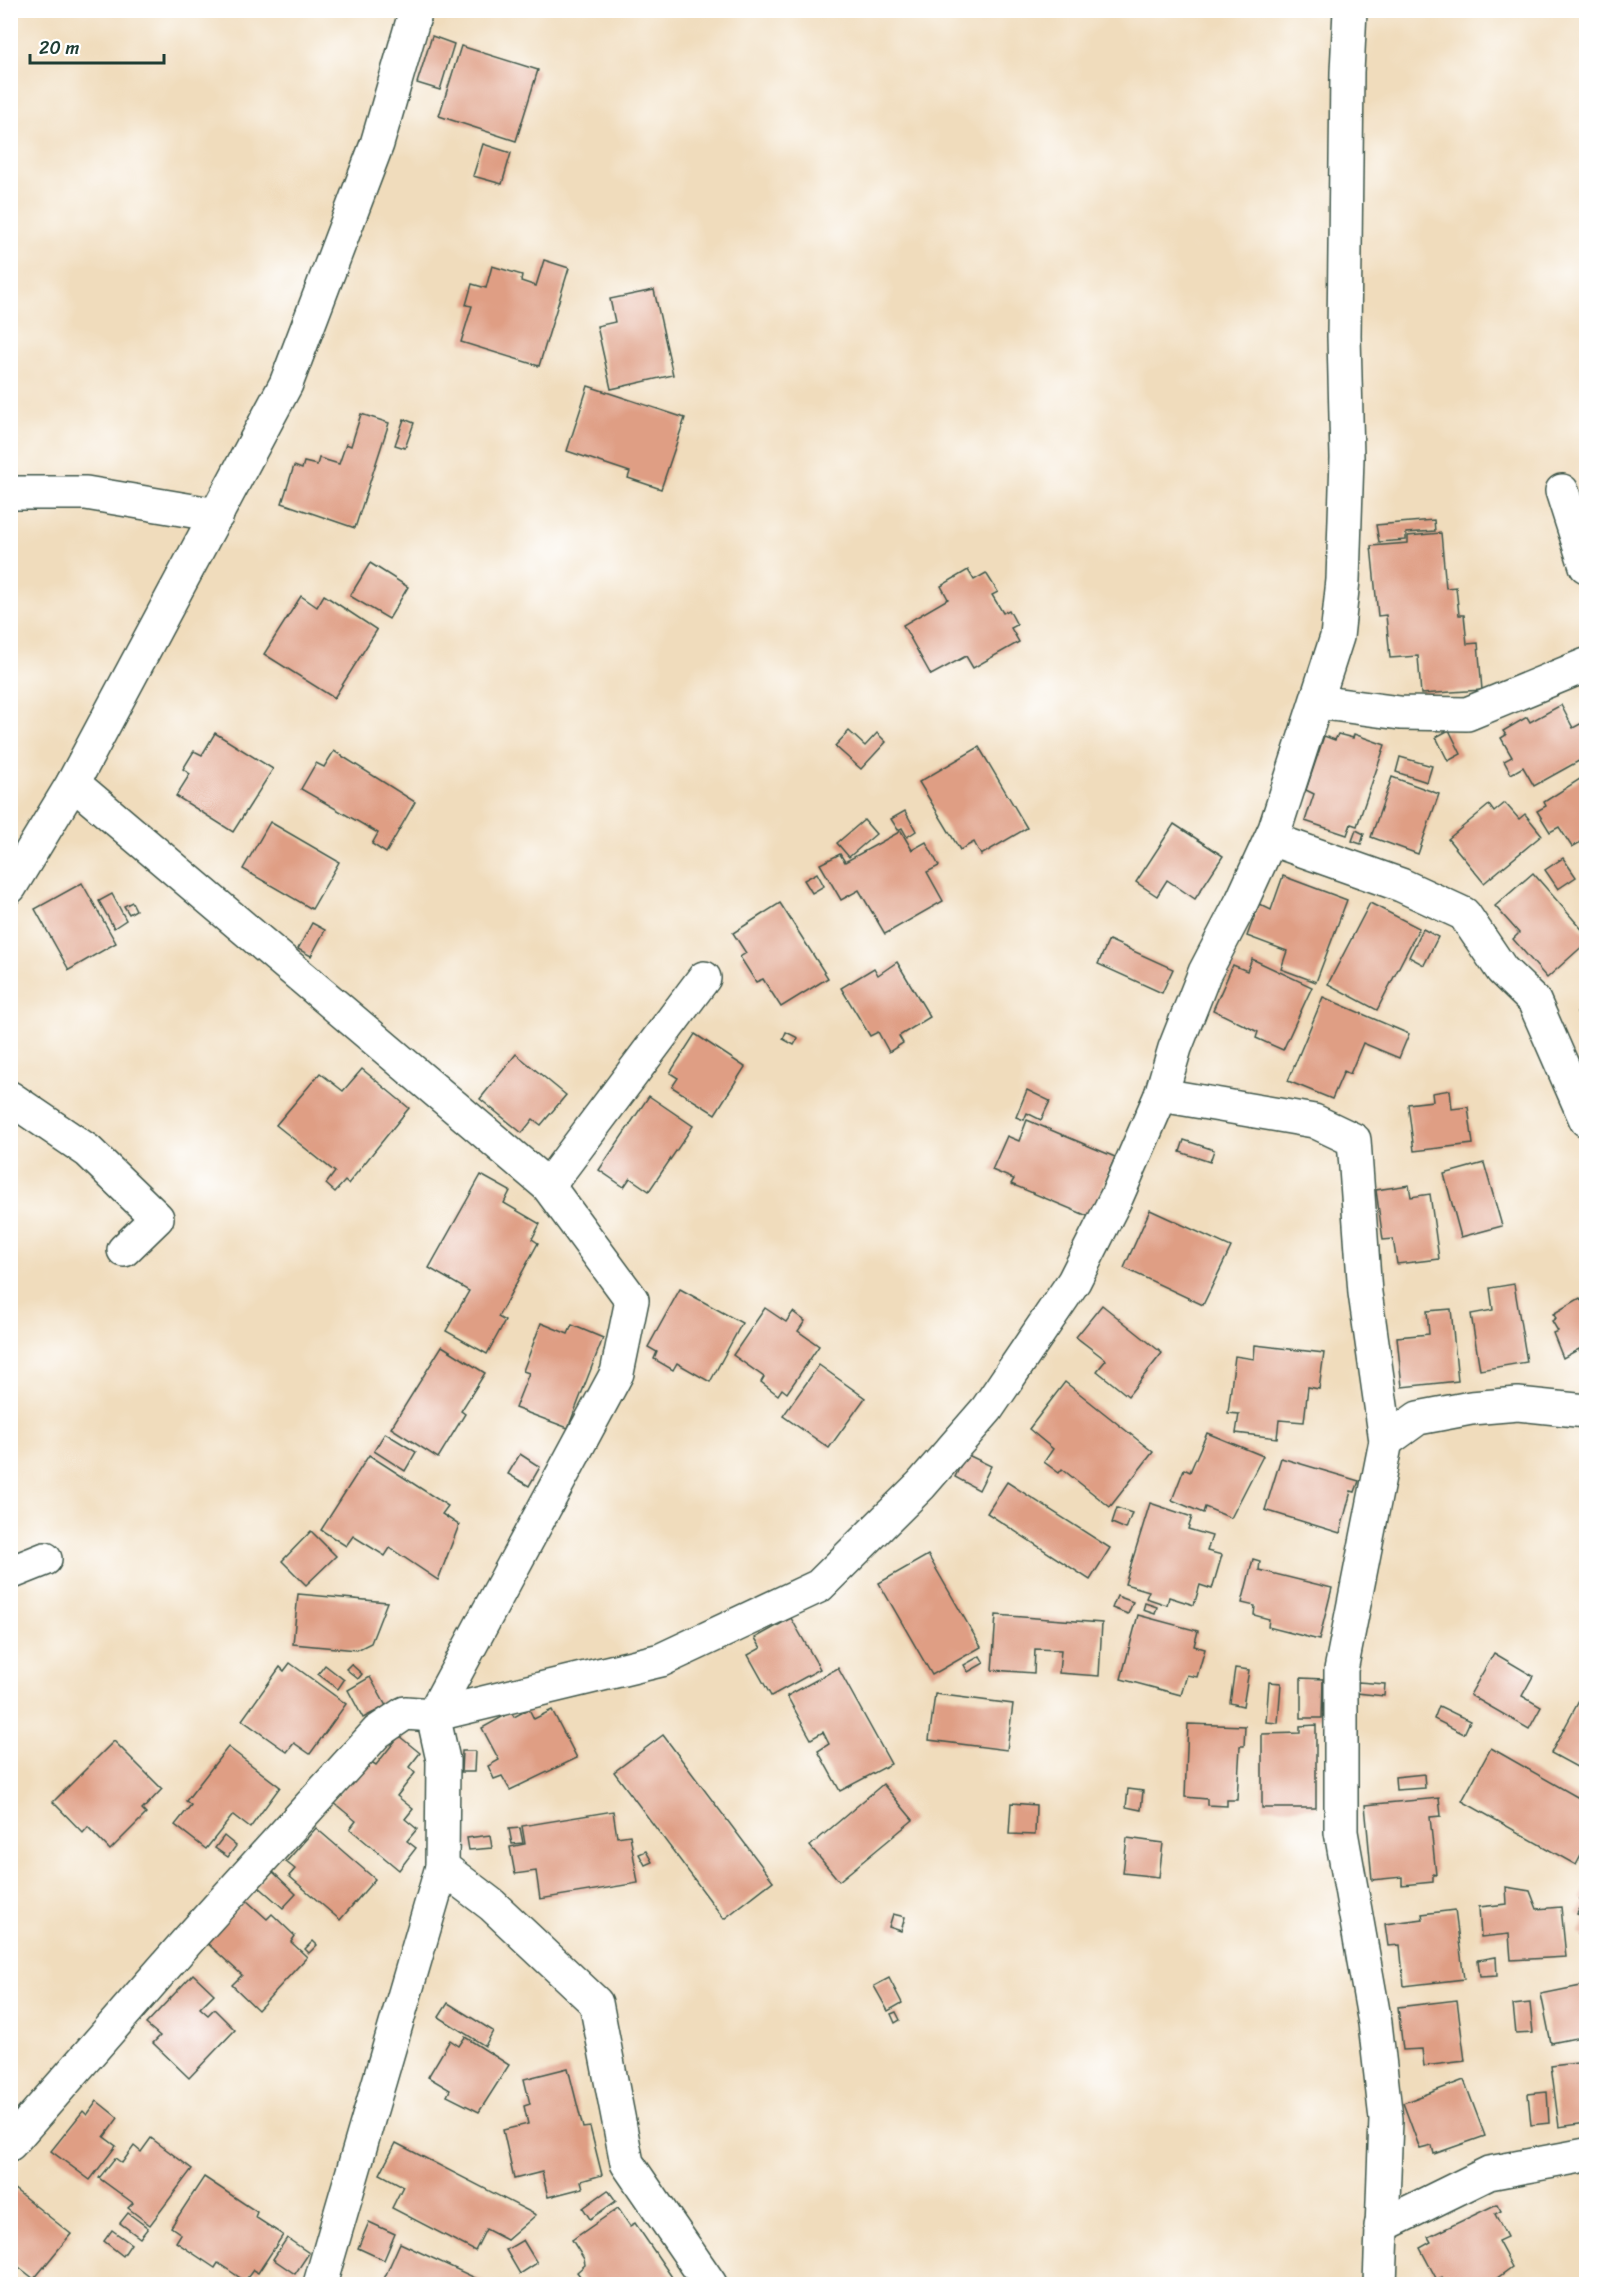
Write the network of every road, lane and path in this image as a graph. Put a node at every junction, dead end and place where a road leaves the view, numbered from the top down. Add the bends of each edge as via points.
1 (416, 10) edge
2 (1350, 10) edge
3 (1562, 491) dead end
4 (10, 493) edge
5 (217, 515) junction
6 (1587, 566) edge
7 (1587, 665) edge
8 (1317, 702) junction
9 (73, 783) junction
10 (1271, 839) junction
11 (10, 887) edge
12 (704, 978) dead end
13 (1161, 1095) junction
14 (10, 1098) edge
15 (1587, 1120) edge
16 (548, 1186) junction
17 (124, 1250) dead end
18 (1587, 1411) edge
19 (1386, 1441) junction
20 (45, 1559) dead end
21 (10, 1573) edge
22 (433, 1714) junction
23 (442, 1867) junction
24 (10, 2144) edge
25 (1587, 2155) edge
26 (1381, 2226) junction
27 (320, 2284) edge
28 (710, 2284) edge
29 (1380, 2284) edge

1 - 5 street via 377,144 286,384
2 - 8 street via 1346,84 1347,458 1343,579 1337,637
3 - 6 street
4 - 5 street via 86,493
5 - 9 street
7 - 8 street via 1467,714 1400,713
8 - 10 street
9 - 11 street
9 - 16 street
10 - 13 street via 1205,972
10 - 15 street via 1401,885 1464,914 1502,970 1534,1001
12 - 16 street
13 - 19 street via 1314,1121 1354,1140 1365,1293
13 - 22 street via 1074,1281 987,1410 921,1485 819,1586 661,1660
14 - 17 street via 87,1151 157,1218
16 - 22 street via 632,1300 617,1373
18 - 19 street via 1518,1404 1471,1408 1418,1418
19 - 26 street via 1341,1670 1341,1832 1375,2024 1386,2119
20 - 21 street
22 - 23 street via 443,1760
22 - 24 street via 405,1713 377,1732
23 - 27 street
23 - 28 street via 492,1905 596,2002 627,2163
25 - 26 street via 1489,2174
26 - 29 street

